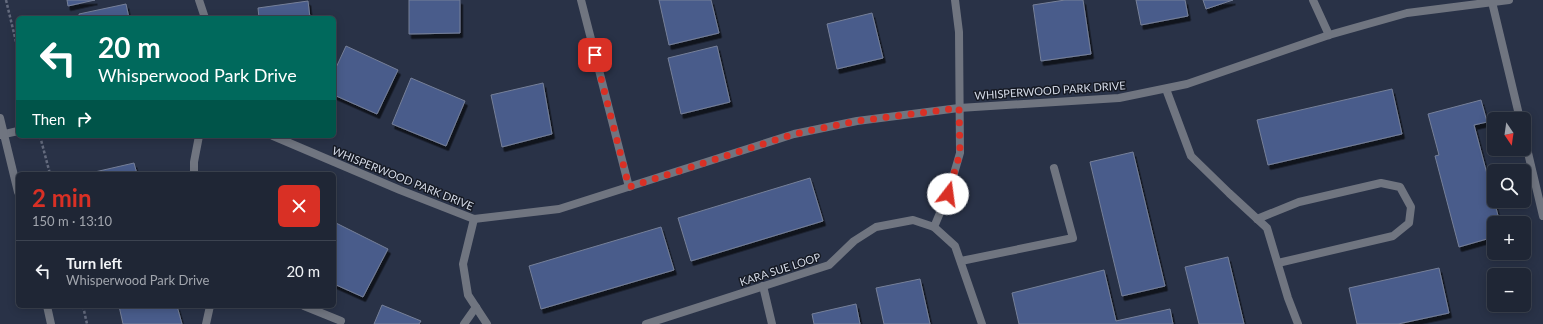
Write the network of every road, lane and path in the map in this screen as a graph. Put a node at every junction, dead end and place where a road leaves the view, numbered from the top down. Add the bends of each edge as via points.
1 (6, 0) edge
2 (198, 0) edge
3 (581, 0) edge
4 (955, 0) edge
5 (1314, 0) edge
6 (1509, 0) edge
7 (1492, 2) junction
8 (204, 16) edge
9 (1328, 35) junction
10 (16, 42) edge
11 (1166, 88) junction
12 (959, 108) junction
13 (1518, 112) edge
14 (0, 118) edge
15 (16, 132) edge
16 (2, 135) edge
17 (41, 138) edge
18 (199, 138) edge
19 (279, 138) edge
20 (1529, 156) edge
21 (1054, 168) dead end
22 (49, 172) edge
23 (194, 172) edge
24 (16, 185) edge
25 (629, 187) junction
26 (1543, 216) edge
27 (474, 219) junction
28 (1258, 219) junction
29 (934, 226) junction
30 (961, 261) junction
31 (1278, 263) junction
32 (763, 286) junction
33 (47, 308) edge
34 (83, 308) edge
35 (210, 308) edge
36 (309, 308) edge
37 (476, 308) junction
38 (341, 322) dead end
39 (51, 324) edge
40 (87, 324) edge
41 (206, 324) edge
42 (464, 324) edge
43 (487, 324) edge
44 (646, 324) edge
45 (772, 324) edge
46 (982, 324) edge
47 (1298, 324) edge

1 - 10 path
2 - 8 street
3 - 25 street
4 - 12 street via 959,32
5 - 9 street
6 - 7 street, WHISPERWOOD PARK DRIVE
7 - 9 street, WHISPERWOOD PARK DRIVE via 1408,13
7 - 13 street
9 - 11 street, WHISPERWOOD PARK DRIVE via 1187,84
11 - 12 street, WHISPERWOOD PARK DRIVE via 1119,98
11 - 28 street via 1191,156
12 - 25 street, WHISPERWOOD PARK DRIVE via 857,121 794,134
12 - 29 street via 960,153 948,194
14 - 16 street
15 - 16 street
16 - 24 street
17 - 22 path
18 - 23 street
19 - 27 street, WHISPERWOOD PARK DRIVE
20 - 26 street
21 - 30 street via 1074,238
25 - 27 street, WHISPERWOOD PARK DRIVE via 559,209
27 - 37 street via 463,264 468,295
28 - 31 street via 1267,228
28 - 31 street via 1299,202 1381,183 1400,187 1411,207 1409,222 1392,236
29 - 30 street via 955,246
29 - 32 street, KARA SUE LOOP via 913,220 876,227 854,241 829,265
30 - 46 street
31 - 47 street
32 - 44 street, KARA SUE LOOP
32 - 45 street
33 - 39 street
34 - 40 path
35 - 41 street
36 - 38 street
37 - 42 street
37 - 43 street

